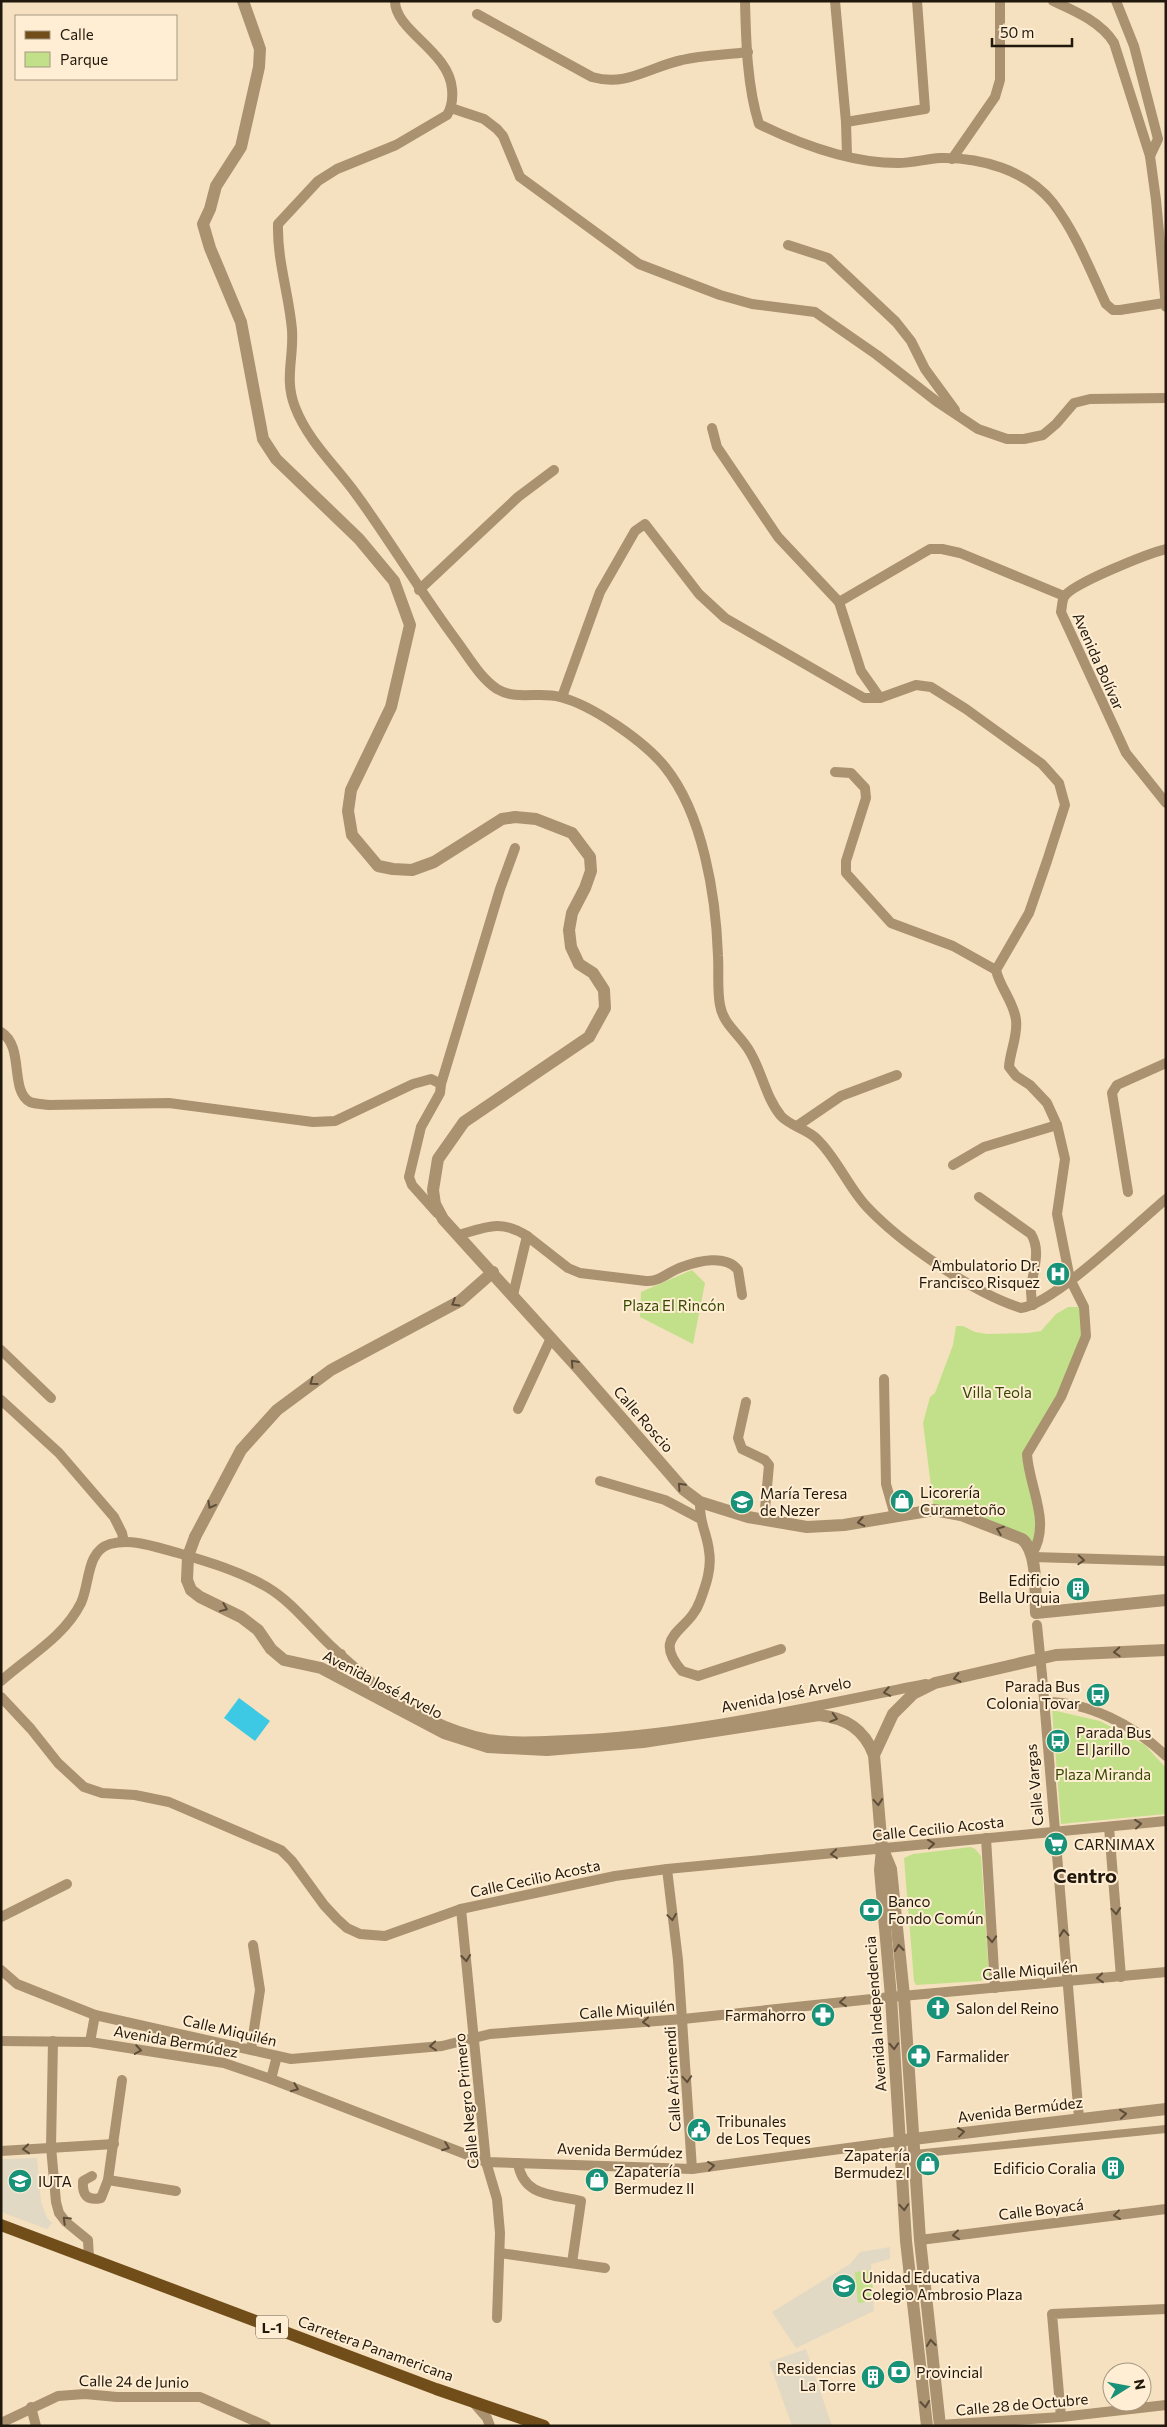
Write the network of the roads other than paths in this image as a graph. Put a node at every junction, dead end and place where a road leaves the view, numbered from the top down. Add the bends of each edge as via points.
1 (243, 1) edge
2 (395, 1) edge
3 (745, 1) edge
4 (835, 1) edge
5 (917, 1) edge
6 (1000, 1) edge
7 (1053, 1) edge
8 (1116, 1) edge
9 (476, 14) dead end
10 (748, 52) junction
11 (451, 108) junction
12 (846, 122) junction
13 (847, 156) junction
14 (1150, 156) junction
15 (952, 159) junction
16 (788, 245) dead end
17 (1165, 305) edge
18 (1166, 398) edge
19 (960, 417) junction
20 (712, 428) dead end
21 (554, 470) dead end
22 (1166, 549) edge
23 (419, 590) junction
24 (1064, 596) junction
25 (839, 602) junction
26 (562, 697) junction
27 (880, 698) junction
28 (835, 772) dead end
29 (1166, 803) edge
30 (515, 848) dead end
31 (996, 970) junction
32 (1, 1032) edge
33 (1166, 1063) edge
34 (897, 1075) dead end
35 (441, 1084) junction
36 (1057, 1124) junction
37 (797, 1126) junction
38 (953, 1165) dead end
39 (1128, 1192) dead end
40 (979, 1197) dead end
41 (1166, 1199) edge
42 (443, 1219) junction
43 (459, 1235) junction
44 (527, 1236) junction
45 (493, 1272) junction
46 (1070, 1279) junction
47 (513, 1295) junction
48 (742, 1295) dead end
49 (1033, 1306) junction
50 (551, 1338) junction
51 (1, 1350) edge
52 (884, 1379) dead end
53 (52, 1398) dead end
54 (1, 1400) edge
55 (746, 1402) dead end
56 (518, 1409) dead end
57 (600, 1481) dead end
58 (700, 1502) junction
59 (895, 1516) junction
60 (699, 1518) junction
61 (764, 1520) junction
62 (124, 1542) junction
63 (1032, 1556) junction
64 (1166, 1561) edge
65 (1166, 1600) edge
66 (1036, 1619) junction
67 (780, 1649) dead end
68 (1166, 1650) edge
69 (341, 1654) junction
70 (329, 1672) junction
71 (1, 1680) edge
72 (935, 1683) junction
73 (1, 1698) edge
74 (1044, 1702) junction
75 (874, 1755) junction
76 (1166, 1756) edge
77 (1166, 1821) edge
78 (1109, 1827) junction
79 (1054, 1832) junction
80 (986, 1838) junction
81 (882, 1849) junction
82 (667, 1869) junction
83 (68, 1884) dead end
84 (461, 1909) junction
85 (1, 1918) edge
86 (253, 1945) dead end
87 (1, 1970) edge
88 (1166, 1972) edge
89 (1122, 1976) junction
90 (1068, 1981) junction
91 (994, 1988) junction
92 (898, 1997) junction
93 (95, 2014) junction
94 (683, 2019) junction
95 (474, 2037) junction
96 (1, 2041) edge
97 (53, 2041) junction
98 (90, 2042) junction
99 (251, 2049) junction
100 (277, 2056) junction
101 (271, 2079) junction
102 (122, 2080) dead end
103 (1166, 2109) edge
104 (1079, 2118) junction
105 (1166, 2129) edge
106 (913, 2137) junction
107 (900, 2141) junction
108 (114, 2144) junction
109 (51, 2147) junction
110 (1, 2151) edge
111 (914, 2154) junction
112 (486, 2162) junction
113 (518, 2163) junction
114 (692, 2168) junction
115 (92, 2176) dead end
116 (108, 2180) junction
117 (176, 2192) dead end
118 (1166, 2209) edge
119 (1, 2225) edge
120 (920, 2240) junction
121 (500, 2253) junction
122 (89, 2258) junction
123 (572, 2263) junction
124 (605, 2268) dead end
125 (1166, 2309) edge
126 (497, 2318) dead end
127 (469, 2398) junction
128 (1166, 2405) edge
129 (31, 2407) junction
130 (1061, 2417) junction
131 (2, 2421) edge
132 (532, 2421) junction
133 (36, 2426) edge
134 (266, 2426) edge
135 (490, 2426) edge
136 (514, 2426) edge
137 (544, 2426) edge
138 (927, 2426) edge
139 (940, 2426) edge

1 - 42 street via 260,49 259,67 241,147 216,186 203,224 241,322 263,439 276,459 359,539 394,581 410,625 391,708 351,790 348,811 352,834 378,866 412,870 434,862 502,819 536,819 572,832 590,857 591,871 572,914 569,930 571,947 579,964 593,973 604,990 605,1008 589,1037 464,1122 438,1159 433,1190 435,1204
2 - 11 street via 399,17 440,60 451,78
3 - 10 street
4 - 12 street
5 - 12 street via 925,109
6 - 15 street via 1000,80 995,98
7 - 14 street via 1079,13 1108,33
8 - 14 street via 1134,46 1158,140
9 - 10 street via 600,79 622,80 683,60
10 - 13 street via 759,124 784,136
11 - 19 street via 484,119 497,129 520,177 639,264 752,304 815,312
11 - 23 street via 447,115 396,146 337,169 318,181 278,224 277,248 292,331 288,380 294,406 312,440 355,493
12 - 13 street
13 - 15 street via 898,163
14 - 17 street
15 - 17 street via 986,162 1012,171 1052,202 1078,242 1106,304 1113,310
16 - 19 street via 828,258 896,322 912,341 924,369
18 - 19 street via 1090,399 1074,403 1043,435 1024,439 1007,439 978,429
20 - 25 street via 717,447 778,537
21 - 23 street via 518,497
22 - 24 street, Avenida Bolívar via 1074,587
23 - 26 street via 482,674 498,689 516,696
24 - 25 street via 960,553 930,549
24 - 29 street, Avenida Bolívar via 1061,612 1114,729 1126,753
25 - 27 street via 861,671
26 - 27 street via 600,592 634,531 644,524 699,594 725,618 864,698
26 - 37 street via 636,738 665,768 689,806 715,913 719,1004 724,1019 750,1050 782,1118
27 - 31 street via 916,686 931,687 1042,764 1059,783 1065,805 1041,879 1029,913
28 - 31 street via 851,773 865,788 866,798 846,861 846,873 892,923 953,946
30 - 35 street
31 - 36 street via 1017,1022 1009,1067 1047,1103
32 - 35 street via 15,1053 20,1090 24,1097 30,1102 49,1105 168,1103 313,1122 335,1121 413,1084 431,1079
33 - 39 street via 1117,1085 1112,1092
34 - 37 street via 841,1096
35 - 42 street via 440,1093 421,1128 409,1176 412,1185
36 - 38 street via 984,1147
36 - 46 street via 1065,1159 1058,1214
37 - 49 street via 816,1137 866,1206 908,1242 961,1280 1013,1306
40 - 49 street via 1034,1238 1037,1250 1030,1297
41 - 46 street
42 - 43 street, Calle Roscio
43 - 44 street via 497,1225 508,1226
43 - 45 street, Calle Roscio
44 - 47 street
44 - 48 street via 568,1268 646,1281 655,1281 681,1267 703,1262 728,1262 738,1270
45 - 47 street, Calle Roscio
45 -> 70 street, Avenida José Arvelo, bridge via 460,1300 330,1370 277,1410 241,1450 195,1537 188,1556 187,1580 191,1590 242,1616 284,1660
46 - 49 street
46 - 63 street via 1084,1307 1086,1336 1061,1398 1027,1454 1041,1523 1040,1541
47 - 50 street, Calle Roscio
50 - 56 street
58 -> 50 street, Calle Roscio via 684,1490
51 - 53 street
52 - 59 street via 886,1484
54 - 62 street via 59,1453 114,1517
55 - 61 street via 738,1438 742,1449 769,1465
57 - 60 street via 665,1500
58 - 60 street
58 - 61 street, Calle Roscio
59 -> 61 street, Calle Roscio via 829,1527
63 -> 59 street, Calle Roscio via 1028,1544 1022,1539 949,1511
60 - 67 street via 709,1550 707,1578 699,1604 690,1619 671,1637 668,1644 671,1657 682,1671 698,1676
62 - 69 street, Avenida José Arvelo via 142,1543 210,1561 268,1587
62 - 71 street via 107,1545 96,1552 86,1590 73,1616 53,1638
63 -> 64 street
63 - 66 street
65 - 66 street
66 - 74 street, Calle Vargas, bridge
68 -> 72 street, Avenida José Arvelo via 1056,1655
69 - 70 street
72 -> 69 street, Avenida José Arvelo via 690,1729 530,1742 489,1739 464,1733 414,1710 378,1687
70 -> 75 street, Avenida José Arvelo via 444,1733 488,1747 547,1750 636,1743 819,1715 837,1718 856,1728
72 - 75 street via 913,1694 893,1714
73 - 84 street, Calle Cecilio Acosta via 32,1729 58,1763 84,1787 102,1793 170,1802 281,1850 324,1905 347,1928 360,1934 385,1936
74 - 76 street via 1059,1702 1099,1713 1146,1738
74 - 79 street, Calle Vargas
75 -> 81 street, Avenida Independencia
78 -> 77 street, Calle Cecilio Acosta
78 - 79 street, Calle Cecilio Acosta
78 -> 89 street
79 - 80 street, Calle Cecilio Acosta
90 -> 79 street, Calle Vargas
81 -> 80 street, Calle Cecilio Acosta
80 -> 91 street
81 -> 82 street, Calle Cecilio Acosta
81 - 92 street, Avenida Independencia via 891,1869
82 - 84 street, Calle Cecilio Acosta via 615,1876
82 -> 94 street, Calle Arismendi
83 - 85 street
84 -> 95 street, Calle Negro Primero
86 - 99 street via 260,1990
87 - 93 street, Calle Miquilén via 17,1984
88 - 89 street, Calle Miquilén
89 -> 90 street, Calle Miquilén
90 - 91 street, Calle Miquilén
90 - 104 street, Calle Vargas
91 - 92 street, Calle Miquilén
92 -> 94 street, Calle Miquilén
92 - 106 street, Avenida Independencia
92 -> 107 street, Avenida Independencia
93 - 98 street
93 - 99 street, Calle Miquilén
94 -> 95 street, Calle Miquilén
94 -> 114 street, Calle Arismendi
95 -> 100 street, Calle Miquilén via 442,2046 291,2059
95 - 112 street, Calle Negro Primero
96 - 97 street, Avenida Bermúdez
97 - 98 street, Avenida Bermúdez
97 - 109 street
98 -> 101 street, Avenida Bermúdez via 224,2063
99 - 100 street, Calle Miquilén
100 - 101 street
101 -> 112 street, Avenida Bermúdez
102 - 108 street
104 -> 103 street, Avenida Bermúdez
106 -> 104 street, Avenida Bermúdez
105 - 111 street
106 - 107 street, Avenida Bermúdez
106 - 111 street, Avenida Independencia
114 -> 107 street, Avenida Bermúdez
107 -> 138 street, Avenida Independencia via 906,2241
108 - 109 street
108 - 116 street
109 -> 110 street
122 -> 109 street via 88,2240 59,2213
111 - 120 street, Avenida Independencia
112 - 113 street, Avenida Bermúdez
112 - 121 street, Calle Negro Primero via 497,2198
113 - 114 street, Avenida Bermúdez
113 - 123 street via 526,2184 535,2190 581,2201
115 - 116 street via 84,2181 82,2190 92,2200 101,2198
116 - 117 street
118 -> 120 street, Calle Boyacá
119 - 122 main road, Carretera Panamericana / L-1
139 -> 120 street, Avenida Independencia
121 - 123 street
121 - 126 street, Calle Negro Primero
122 - 127 main road, Carretera Panamericana / L-1 via 436,2389
123 - 124 street
125 - 130 street via 1052,2314
127 - 132 main road, Carretera Panamericana / L-1
127 - 135 street
128 - 130 street, Calle 28 de Octubre
129 - 131 street, Calle 24 de Junio
129 - 133 street
129 - 134 street, Calle 24 de Junio via 58,2396 86,2394 200,2397
130 - 139 street, Calle 28 de Octubre
132 - 136 street via 526,2420
132 - 137 main road, Carretera Panamericana / L-1

